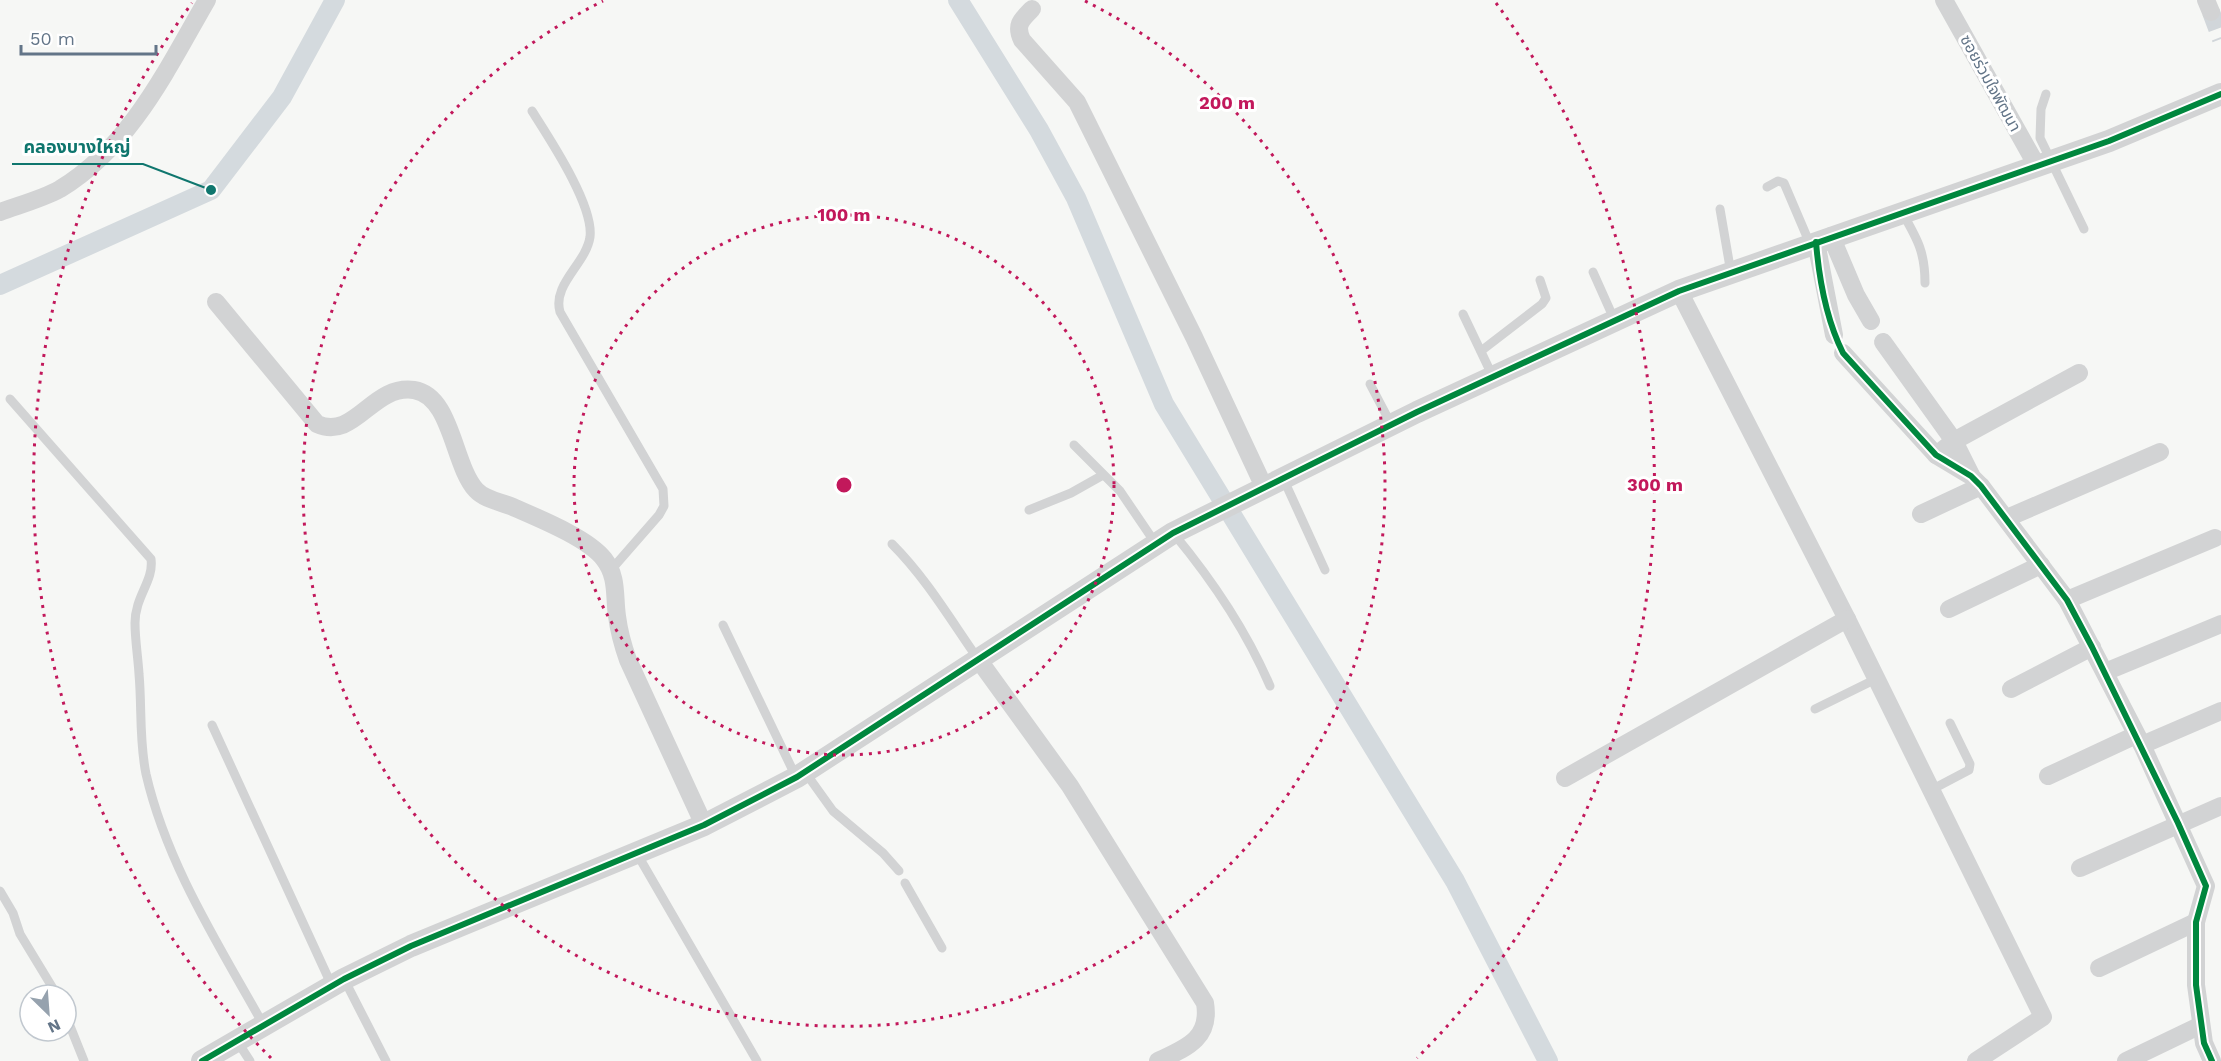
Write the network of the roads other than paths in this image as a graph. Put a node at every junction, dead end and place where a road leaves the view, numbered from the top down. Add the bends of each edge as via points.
1 (207, 0) edge
2 (1944, 0) edge
3 (1032, 9) dead end
4 (2046, 94) dead end
5 (2221, 94) edge
6 (532, 111) dead end
7 (2044, 163) junction
8 (1767, 187) dead end
9 (1720, 208) dead end
10 (0, 212) edge
11 (1902, 212) junction
12 (2084, 229) dead end
13 (1819, 241) junction
14 (1593, 272) dead end
15 (1731, 273) junction
16 (1540, 280) dead end
17 (1925, 283) dead end
18 (1679, 291) junction
19 (216, 302) dead end
20 (1463, 314) dead end
21 (1615, 321) junction
22 (1871, 321) dead end
23 (1834, 335) dead end
24 (1883, 342) dead end
25 (1481, 351) junction
26 (1843, 353) dead end
27 (2079, 373) dead end
28 (1493, 377) junction
29 (1370, 384) dead end
30 (10, 399) dead end
31 (1391, 424) junction
32 (1954, 441) junction
33 (1074, 445) dead end
34 (2160, 452) dead end
35 (1936, 455) junction
36 (1103, 476) junction
37 (1976, 481) junction
38 (1274, 483) junction
39 (1029, 510) dead end
40 (1921, 514) dead end
41 (2007, 518) junction
42 (1171, 534) junction
43 (2214, 538) dead end
44 (892, 544) dead end
45 (2041, 565) junction
46 (611, 570) junction
47 (1325, 570) dead end
48 (2067, 600) junction
49 (1948, 609) dead end
50 (1847, 619) junction
51 (2221, 624) edge
52 (723, 625) dead end
53 (2092, 647) junction
54 (978, 659) junction
55 (2105, 672) junction
56 (1876, 679) junction
57 (1270, 686) dead end
58 (2011, 689) dead end
59 (1815, 709) dead end
60 (2221, 711) edge
61 (1950, 723) dead end
62 (212, 725) dead end
63 (2139, 740) junction
64 (801, 775) junction
65 (2049, 776) dead end
66 (1565, 778) dead end
67 (1931, 790) junction
68 (2221, 806) edge
69 (2178, 823) junction
70 (704, 825) junction
71 (636, 852) junction
72 (2080, 868) dead end
73 (898, 871) dead end
74 (905, 883) dead end
75 (2213, 890) edge
76 (0, 891) edge
77 (2196, 922) junction
78 (942, 948) dead end
79 (2099, 968) dead end
80 (338, 982) junction
81 (50, 983) edge
82 (2200, 1025) junction
83 (264, 1026) junction
84 (237, 1041) junction
85 (77, 1043) edge
86 (84, 1061) edge
87 (202, 1061) edge
88 (250, 1061) edge
89 (386, 1061) edge
90 (757, 1061) edge
91 (1158, 1061) edge
92 (1976, 1061) edge
93 (2126, 1061) edge
94 (2212, 1061) edge

1 - 10 street via 145,108 119,139 59,189
2 - 7 street, ซอยร่วมใจพัฒนา
3 - 38 street via 1019,22 1017,30 1022,40 1077,102 1194,337
4 - 7 lane via 2039,126
5 - 7 street via 2109,141
6 - 46 lane via 567,168 589,223 585,254 559,296 560,312 663,489 664,506 659,515
7 - 11 street
7 - 12 lane
8 - 13 lane via 1778,181 1784,183
9 - 15 lane
11 - 13 street
11 - 17 lane via 1920,243
13 - 15 street
13 - 22 street
13 - 23 street
14 - 21 lane
15 - 18 street
16 - 25 lane via 1546,298 1542,304
18 - 21 street
18 - 50 street
19 - 46 street via 317,424 327,429 338,428 397,389 423,392 437,404 477,492 585,543
20 - 25 lane
21 - 28 street
24 - 32 street
25 - 28 lane
26 - 35 street
27 - 32 street
28 - 31 street
29 - 31 lane
30 - 83 lane via 151,558 152,567 137,602 135,623 140,736 146,773 172,855
31 - 38 street
32 - 35 street
32 - 37 street
33 - 36 lane
34 - 41 street
35 - 37 street
36 - 39 lane
36 - 42 lane via 1130,504
37 - 40 street
37 - 41 street
38 - 42 street
38 - 47 lane
41 - 45 street
42 - 54 street
42 - 57 lane via 1199,564 1242,628
43 - 48 street
44 - 54 lane via 934,594
45 - 48 street
45 - 49 street
46 - 70 street via 621,640 628,660
48 - 53 street
50 - 56 street
50 - 66 street
51 - 55 street
52 - 64 lane
53 - 55 street
53 - 58 street
54 - 64 street
54 - 91 street via 1070,786 1205,1003 1208,1020 1200,1036
55 - 63 street
56 - 59 lane
56 - 67 street
60 - 63 street
61 - 67 lane via 1970,764 1969,770
62 - 80 lane
63 - 65 street
63 - 69 street
64 - 70 street
64 - 73 lane via 833,811 884,853
67 - 92 street via 2043,1017
68 - 69 street
69 - 72 street
69 - 75 street
70 - 71 street
71 - 80 street via 411,946
71 - 90 lane
74 - 78 lane
75 - 77 street
76 - 81 lane
77 - 79 street
77 - 82 street
80 - 83 street
80 - 89 lane
82 - 93 street
82 - 94 street
83 - 84 street
84 - 87 street
84 - 88 lane
85 - 86 lane

